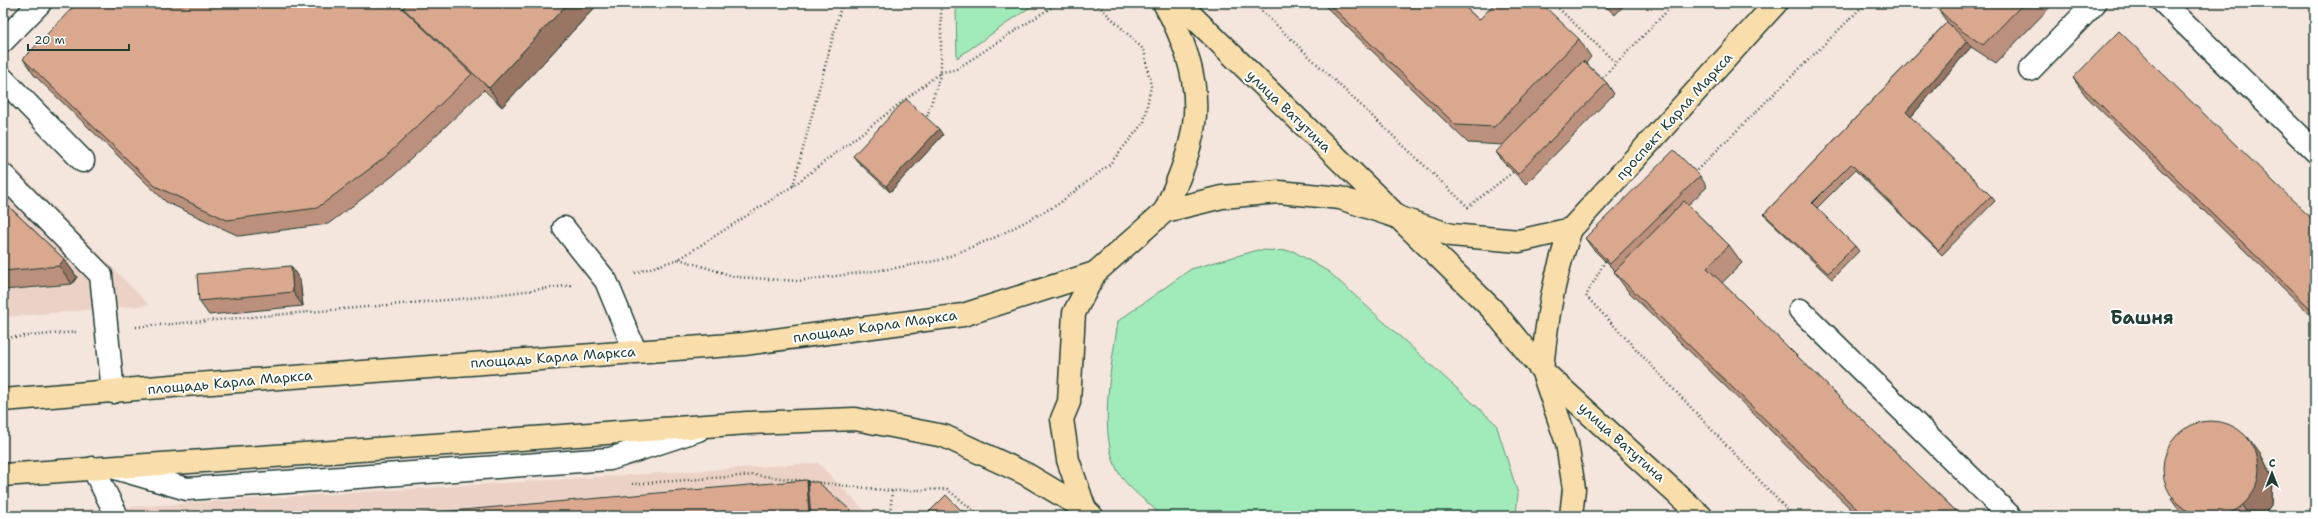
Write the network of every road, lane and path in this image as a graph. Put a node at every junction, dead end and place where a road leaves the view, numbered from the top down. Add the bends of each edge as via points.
1 (40, 3) edge
2 (842, 3) edge
3 (941, 3) edge
4 (1096, 3) edge
5 (1164, 3) edge
6 (1179, 3) edge
7 (1253, 3) edge
8 (1553, 3) edge
9 (1675, 3) edge
10 (1776, 3) edge
11 (1866, 3) edge
12 (2095, 3) edge
13 (2164, 3) edge
14 (3, 41) edge
15 (1616, 63) junction
16 (2030, 70) dead end
17 (3, 79) edge
18 (1600, 80) edge
19 (926, 120) edge
20 (2315, 151) edge
21 (83, 161) dead end
22 (1513, 172) edge
23 (1694, 174) edge
24 (3, 176) edge
25 (793, 186) dead end
26 (1165, 211) junction
27 (1399, 218) junction
28 (564, 228) dead end
29 (1571, 229) junction
30 (679, 259) dead end
31 (1605, 261) edge
32 (1095, 273) junction
33 (1800, 310) dead end
34 (636, 351) junction
35 (1542, 370) junction
36 (113, 392) junction
37 (3, 400) edge
38 (102, 467) junction
39 (6, 477) edge
40 (627, 484) dead end
41 (892, 491) junction
42 (1089, 513) edge
43 (117, 516) edge
44 (890, 516) edge
45 (980, 516) edge
46 (1571, 516) edge
47 (1701, 516) edge
48 (1793, 516) edge
49 (2010, 516) edge

1 - 14 lane
2 - 25 path
3 - 19 path via 941,72
4 - 30 path via 1144,50 1151,86 1144,122 1109,165 1057,205 996,237 940,260 889,270 798,281 736,277
5 - 26 main road via 1188,59 1195,91 1194,124 1183,168
6 - 27 main road, улица Ватутина
7 - 22 path via 1468,208
8 - 15 path
9 - 15 path
10 - 29 main road, проспект Карла Маркса
11 - 23 path
12 - 16 lane
13 - 20 lane
15 - 18 path
17 - 21 lane
24 - 36 lane via 101,275
26 - 27 main road, площадь Карла Маркса via 1222,197 1279,192 1340,198
26 - 32 main road, площадь Карла Маркса
27 - 29 main road, площадь Карла Маркса via 1451,234 1518,241
27 - 35 main road, площадь Карла Маркса via 1492,309
28 - 34 lane via 606,281
29 - 35 main road, площадь Карла Маркса via 1559,262 1548,311
31 - 48 path via 1586,296
32 - 34 main road, площадь Карла Маркса via 963,314 744,344
32 - 42 main road, площадь Карла Маркса via 1074,313 1069,402 1062,419 1068,460
33 - 49 lane
34 - 36 main road, площадь Карла Маркса
35 - 46 main road, площадь Карла Маркса via 1567,443 1574,489
35 - 47 main road, улица Ватутина
36 - 37 main road, площадь Карла Маркса
38 - 39 main road, площадь Карла Маркса
38 - 42 main road, площадь Карла Маркса via 715,425 855,419 944,436 1026,474
38 - 43 lane
40 - 41 path via 754,475
41 - 44 path
41 - 45 path via 947,489

